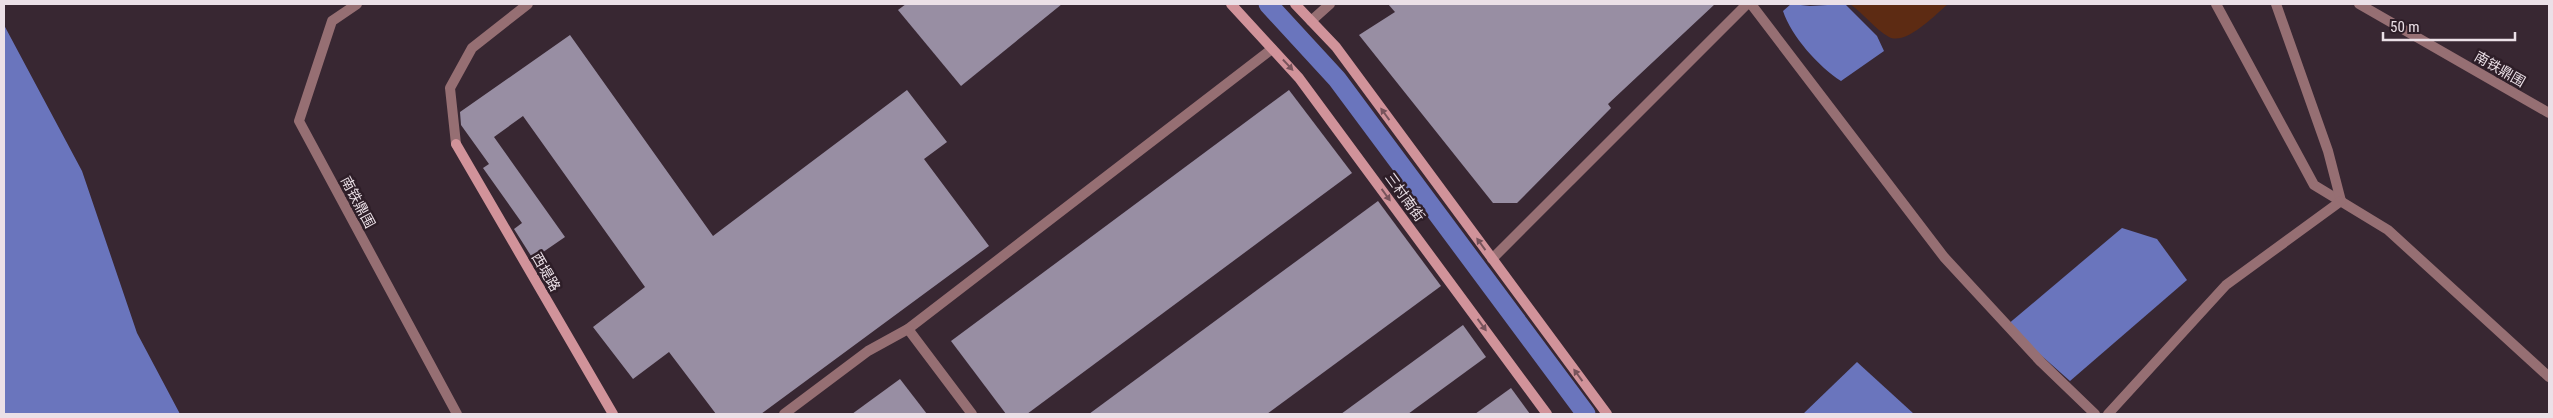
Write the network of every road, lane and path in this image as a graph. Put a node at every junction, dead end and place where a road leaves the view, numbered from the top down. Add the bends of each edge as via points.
1 (357, 4) edge
2 (528, 4) edge
3 (1231, 4) edge
4 (1295, 4) edge
5 (1330, 4) edge
6 (1749, 4) edge
7 (2216, 4) edge
8 (2276, 4) edge
9 (2359, 4) edge
10 (1311, 21) junction
11 (1272, 49) junction
12 (2549, 113) edge
13 (2341, 201) junction
14 (1492, 259) junction
15 (908, 329) junction
16 (2549, 377) edge
17 (457, 414) edge
18 (613, 414) edge
19 (784, 414) edge
20 (972, 414) edge
21 (1548, 414) edge
22 (1606, 414) edge
23 (2094, 414) edge
24 (2108, 414) edge

1 - 17 street, 南铁鼎围 via 332,21 299,121
2 - 18 street, 西堤路 via 472,48 450,88 456,144
3 - 11 street, 三村南街
4 - 10 street
5 - 10 street
6 - 14 street
6 - 23 street via 1944,257
7 - 13 street via 2314,185
8 - 13 street via 2328,151
9 - 12 street, 南铁鼎围
14 -> 10 street via 1336,47
11 - 15 street
11 -> 21 street, 三村南街 via 1299,78
13 - 16 street via 2388,230
13 - 24 street via 2226,284
22 -> 14 street
15 - 19 street via 868,351
15 - 20 street

